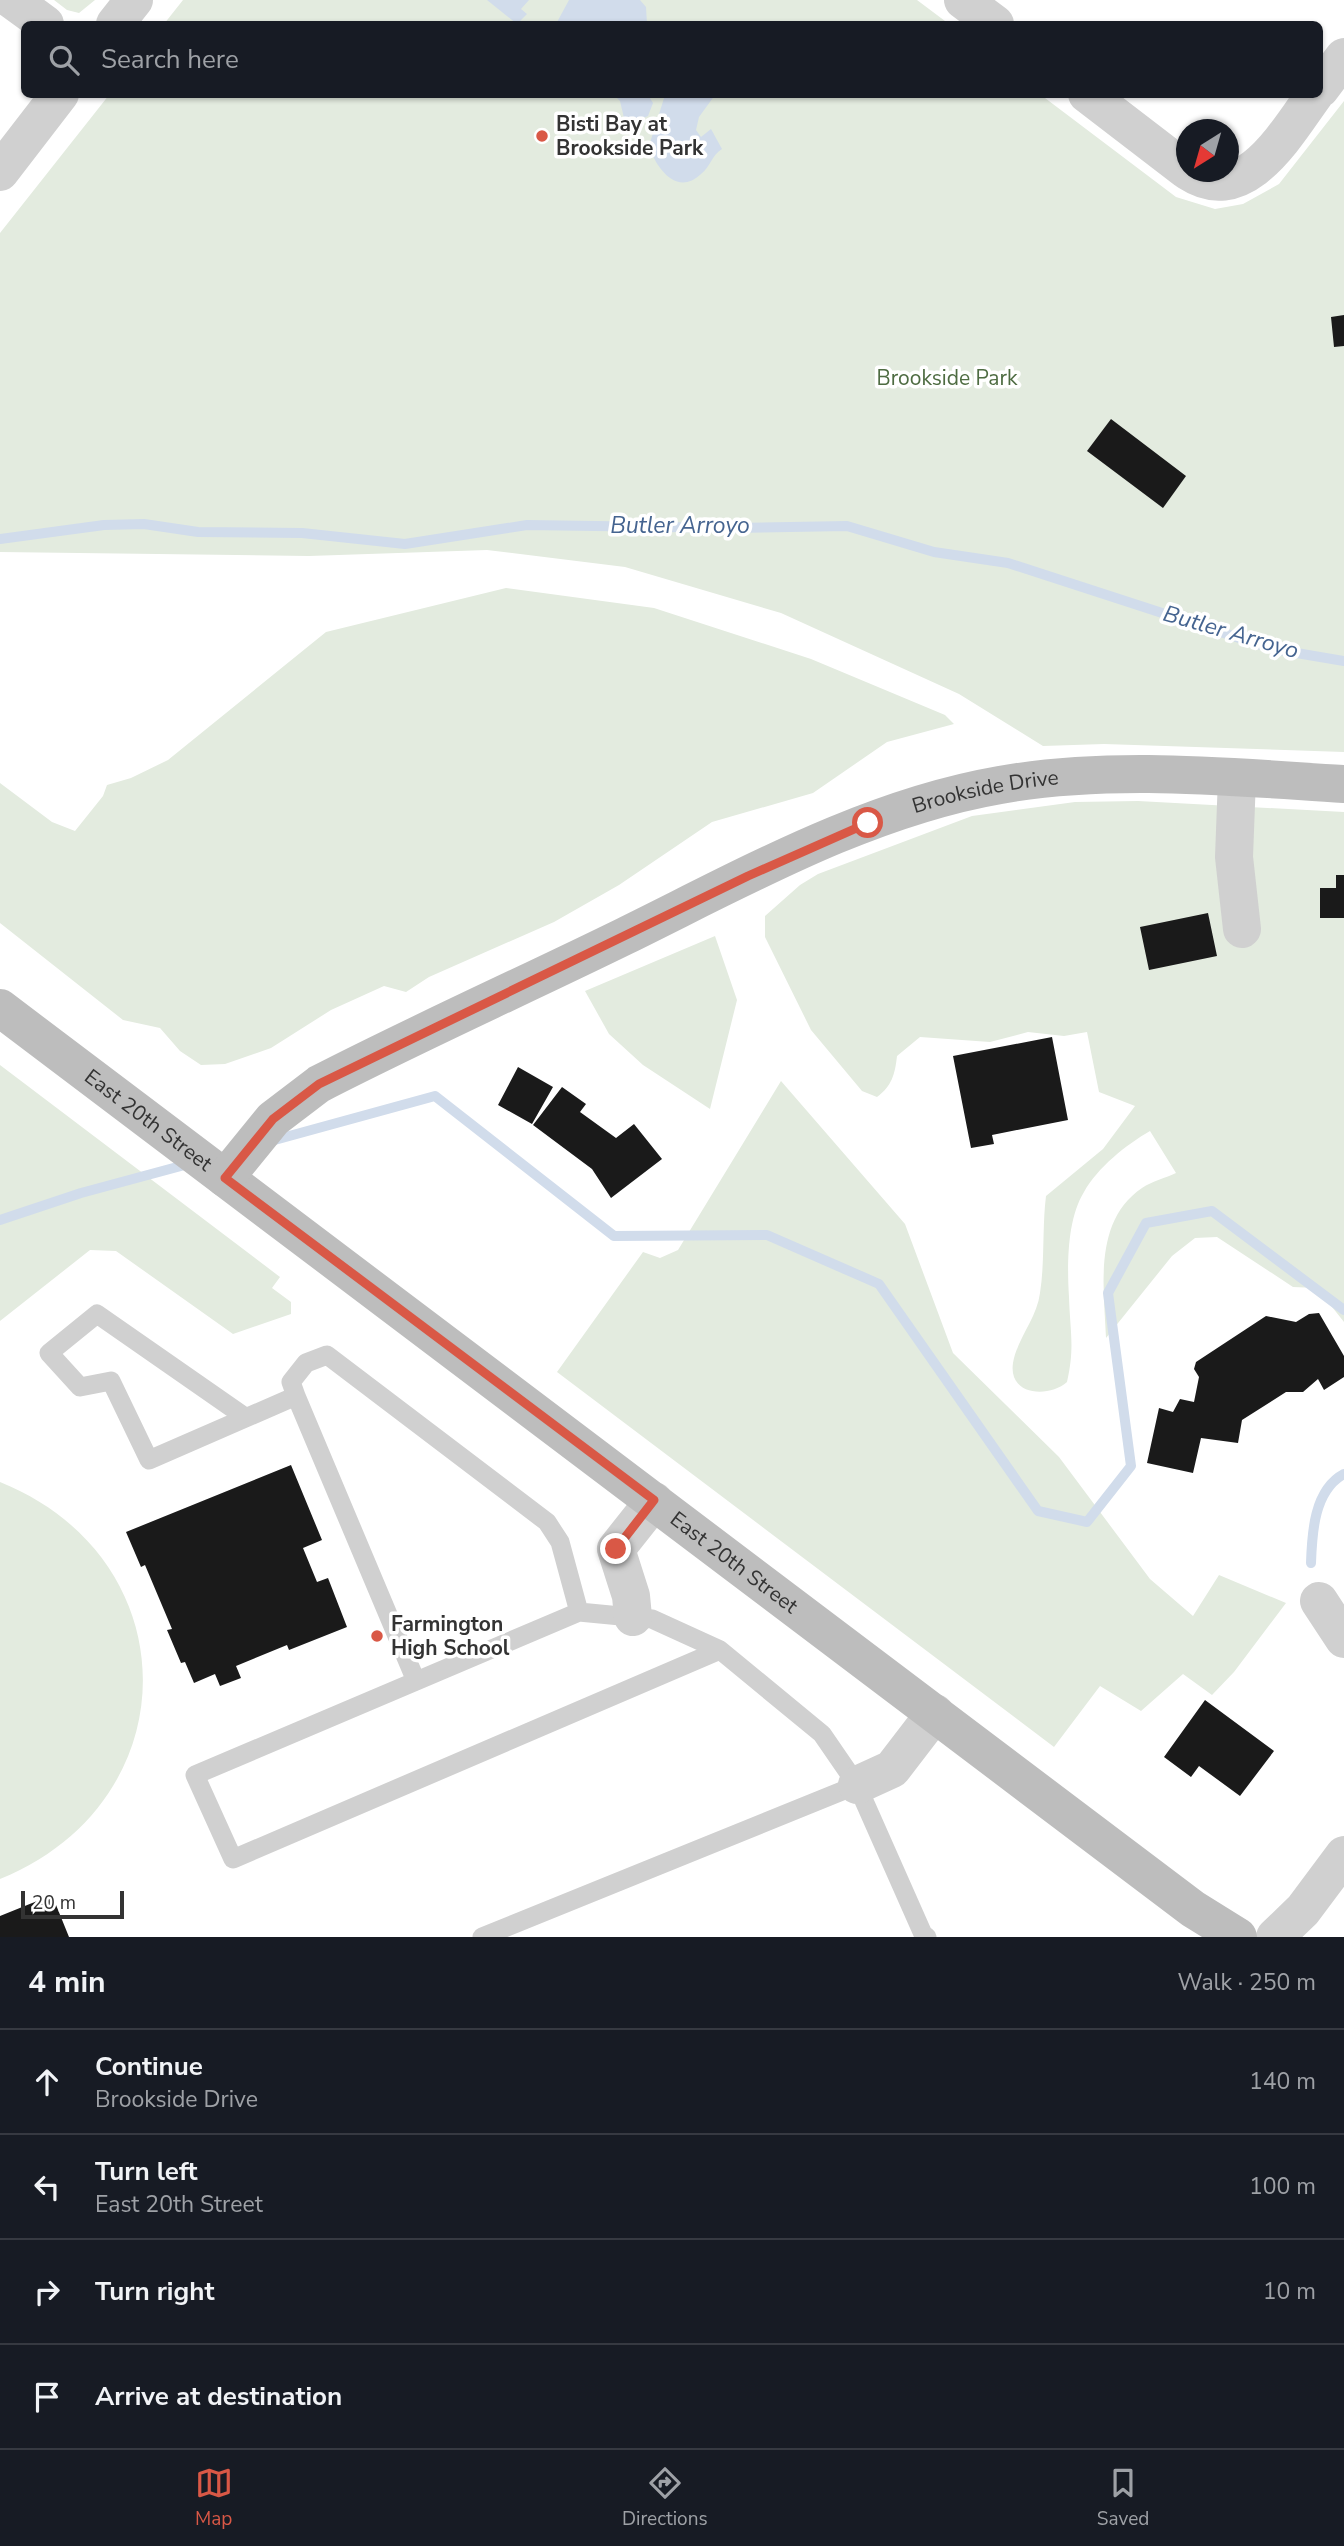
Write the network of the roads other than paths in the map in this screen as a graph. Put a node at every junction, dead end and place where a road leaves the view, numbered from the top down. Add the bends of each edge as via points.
1 (12, 0) edge
2 (134, 0) edge
3 (963, 0) edge
4 (41, 21) edge
5 (117, 21) edge
6 (991, 21) edge
7 (1344, 57) edge
8 (1323, 85) edge
9 (58, 98) edge
10 (1092, 98) edge
11 (1312, 98) edge
12 (1176, 162) edge
13 (0, 172) edge
14 (1239, 178) edge
15 (1237, 778) junction
16 (1344, 784) edge
17 (1242, 929) dead end
18 (0, 1008) edge
19 (225, 1178) junction
20 (296, 1396) junction
21 (245, 1418) junction
22 (654, 1500) junction
23 (1319, 1601) dead end
24 (579, 1612) junction
25 (633, 1617) junction
26 (1344, 1639) edge
27 (720, 1650) junction
28 (416, 1681) junction
29 (935, 1713) junction
30 (856, 1785) junction
31 (1344, 1855) edge
32 (482, 1937) edge
33 (927, 1937) edge
34 (1238, 1937) edge
35 (1275, 1937) edge

1 - 4 street
2 - 5 street
3 - 6 street
7 - 8 street
9 - 13 street
10 - 12 street
11 - 14 street via 1255,169
15 - 16 main road, Brookside Drive
15 - 17 street via 1233,845
15 - 19 main road, Brookside Drive via 1042,778 967,791 868,823 319,1084 273,1119
18 - 19 main road, East 20th Street
19 - 22 main road, East 20th Street
20 - 21 lane
20 - 24 lane via 291,1382 306,1363 327,1355 547,1522 560,1542
20 - 28 lane
21 - 21 lane via 149,1460 111,1381 80,1387 49,1353 97,1314
22 - 25 street via 616,1549
22 - 29 main road, East 20th Street
23 - 26 street
24 - 25 lane
24 - 28 lane
25 - 27 lane via 652,1619
27 - 28 lane via 233,1859 195,1776
27 - 30 lane via 822,1734
29 - 30 street via 892,1769
29 - 34 main road, East 20th Street via 1193,1909
30 - 32 lane
30 - 33 lane
31 - 35 street via 1303,1910

